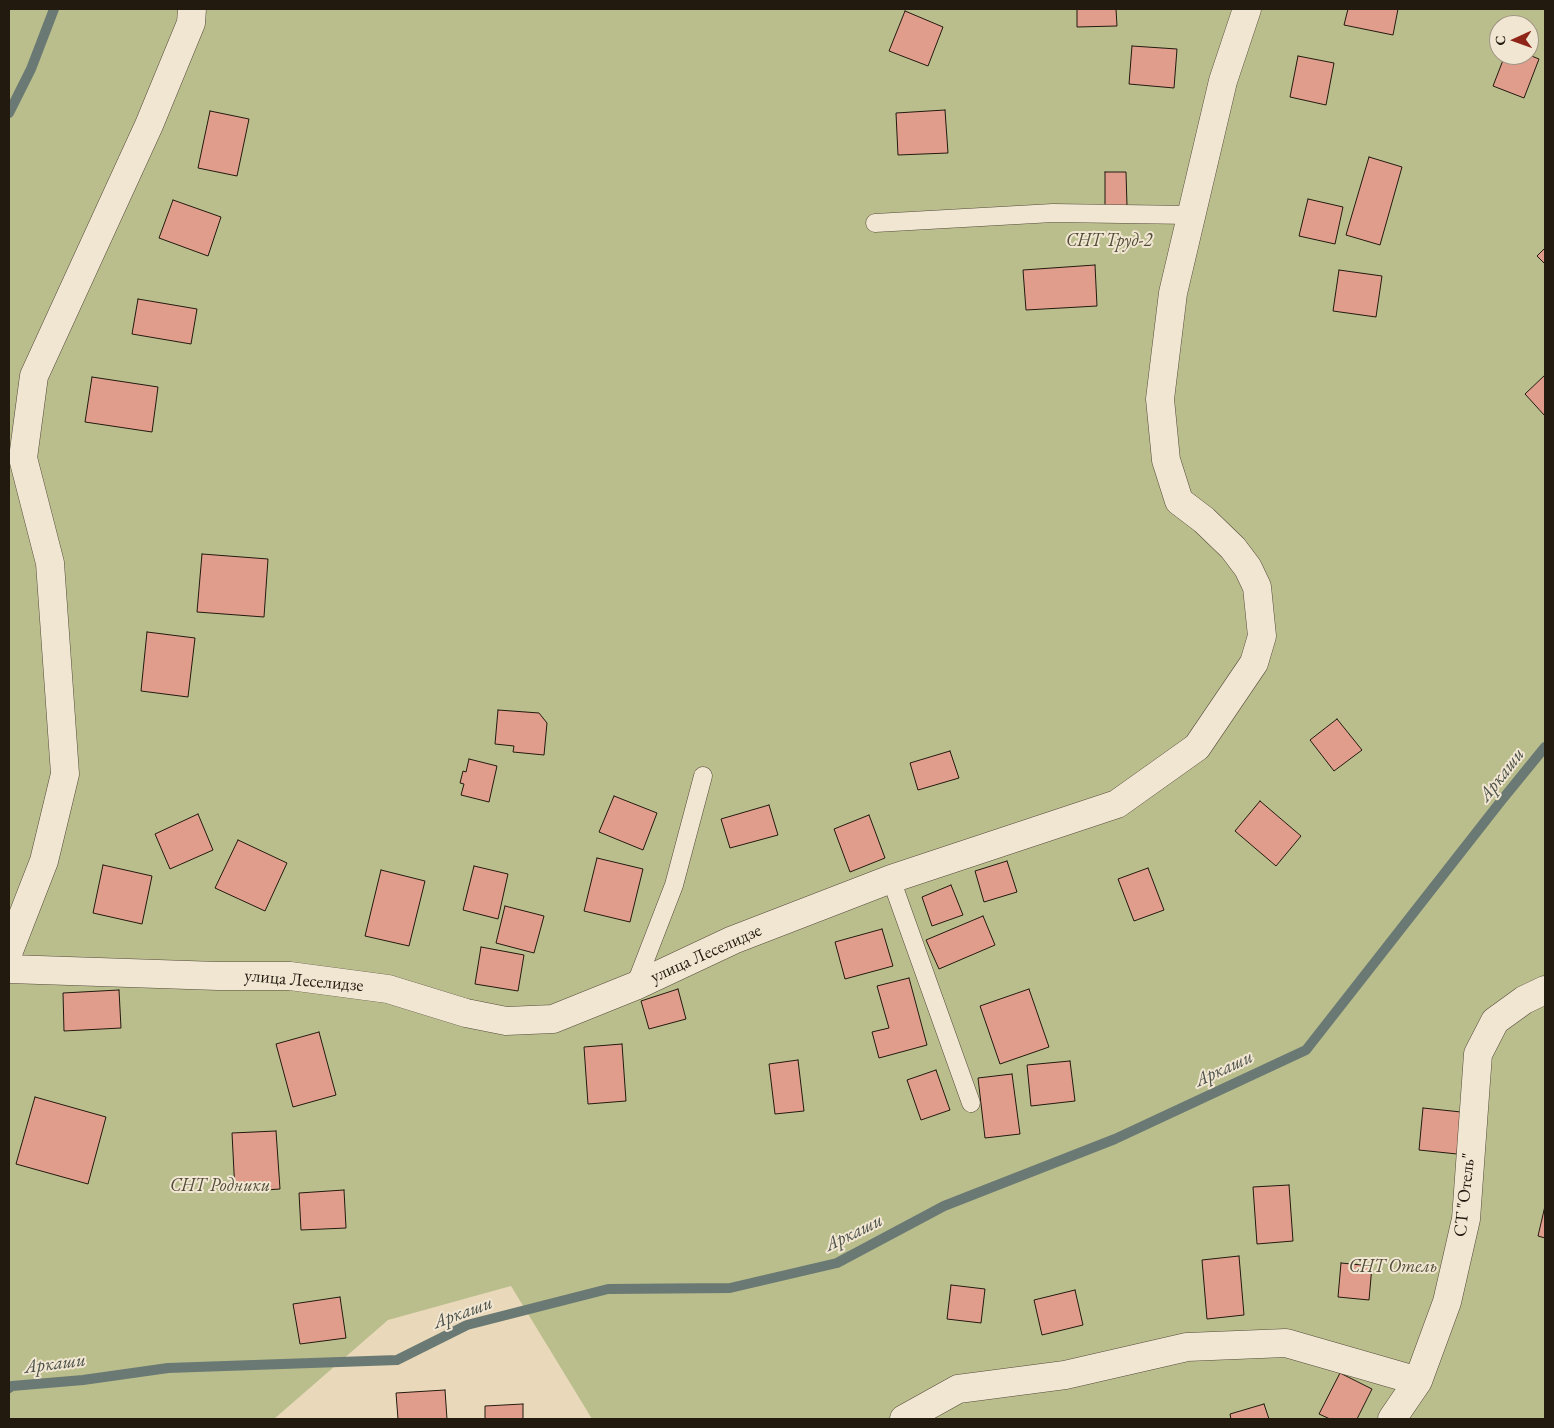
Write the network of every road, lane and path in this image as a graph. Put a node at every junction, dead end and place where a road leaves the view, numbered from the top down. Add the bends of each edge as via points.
1 (192, 9) edge
2 (1247, 9) edge
3 (1191, 214) junction
4 (875, 223) dead end
5 (702, 776) dead end
6 (891, 879) junction
7 (9, 951) edge
8 (9, 969) edge
9 (635, 986) junction
10 (1545, 990) edge
11 (971, 1103) dead end
12 (1418, 1381) junction
13 (904, 1419) edge
14 (1392, 1419) edge

1 - 7 street via 191,24 148,124 34,376 23,458 50,563 65,774 44,861
2 - 3 street via 1223,81
3 - 4 lane via 1053,212
3 - 6 street, улица Леселидзе via 1173,293 1160,399 1166,460 1179,501 1233,548 1257,587 1262,636 1254,663 1197,746 1118,804
5 - 9 lane via 674,885
6 - 9 street, улица Леселидзе via 733,940
6 - 11 lane
8 - 9 street, улица Леселидзе via 290,976 388,989 466,1013 506,1021 552,1019
10 - 12 street, СТ "Отель" via 1524,1000 1495,1021 1478,1054 1466,1219 1447,1302
12 - 13 street via 1286,1343 1186,1347 1066,1375 958,1389
12 - 14 street, СТ "Отель"

